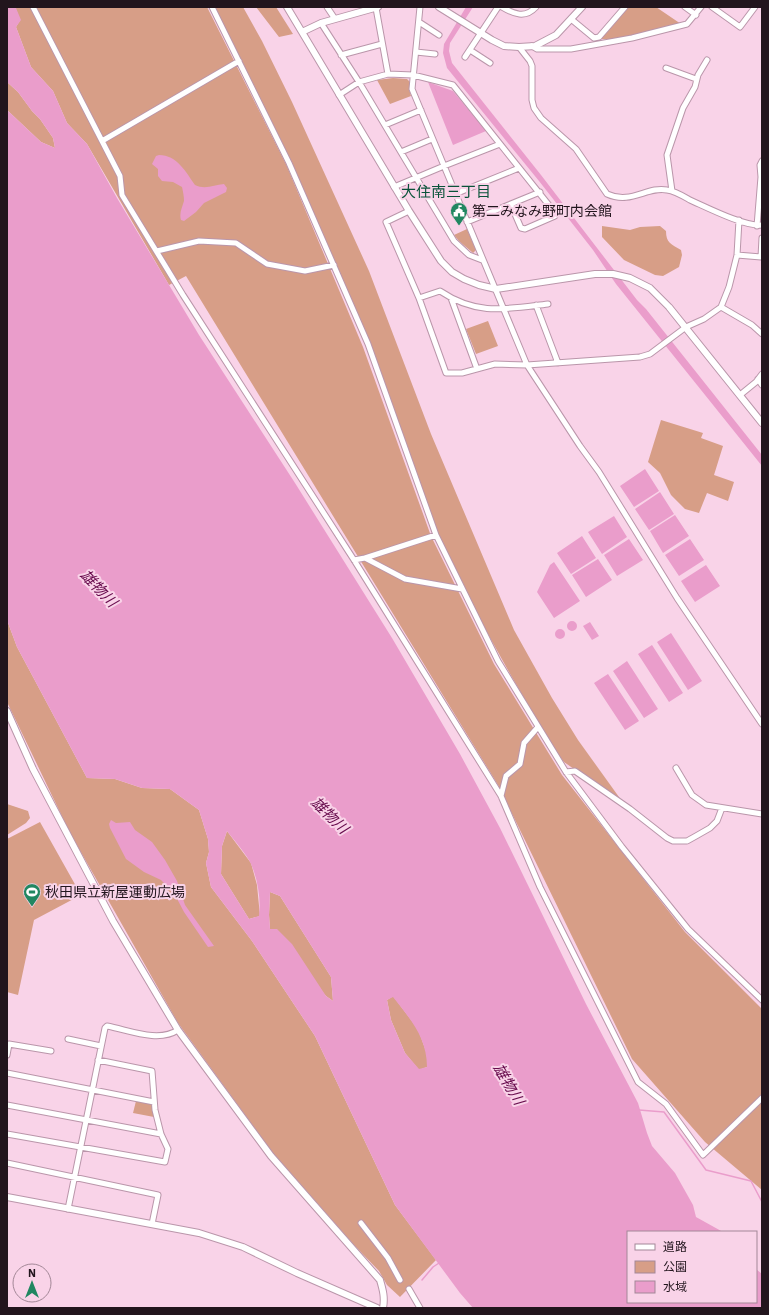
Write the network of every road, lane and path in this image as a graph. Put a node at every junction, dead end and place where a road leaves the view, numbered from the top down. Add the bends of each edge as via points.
1 (33, 7) edge
2 (212, 7) edge
3 (287, 7) edge
4 (327, 7) edge
5 (377, 7) edge
6 (420, 7) edge
7 (439, 7) edge
8 (498, 7) edge
9 (502, 7) edge
10 (536, 7) edge
11 (582, 7) edge
12 (625, 7) edge
13 (685, 7) edge
14 (702, 7) edge
15 (712, 7) edge
16 (755, 7) edge
17 (363, 9) edge
18 (696, 15) junction
19 (335, 19) junction
20 (571, 19) junction
21 (419, 22) junction
22 (321, 23) junction
23 (302, 32) junction
24 (481, 32) junction
25 (439, 35) dead end
26 (596, 38) junction
27 (382, 44) junction
28 (597, 44) junction
29 (532, 46) junction
30 (519, 47) junction
31 (470, 50) junction
32 (416, 52) junction
33 (435, 54) dead end
34 (341, 55) junction
35 (465, 57) dead end
36 (707, 60) dead end
37 (239, 61) junction
38 (490, 63) dead end
39 (666, 68) dead end
40 (388, 74) junction
41 (413, 75) junction
42 (696, 79) junction
43 (359, 82) junction
44 (339, 95) junction
45 (421, 110) junction
46 (385, 126) junction
47 (432, 139) junction
48 (102, 141) junction
49 (500, 144) junction
50 (401, 152) junction
51 (762, 161) edge
52 (444, 166) junction
53 (519, 168) junction
54 (417, 178) junction
55 (394, 187) junction
56 (672, 191) junction
57 (540, 192) junction
58 (455, 194) junction
59 (510, 204) junction
60 (409, 211) junction
61 (739, 220) junction
62 (467, 222) junction
63 (760, 225) edge
64 (762, 238) edge
65 (157, 251) junction
66 (738, 255) junction
67 (482, 260) junction
68 (334, 265) junction
69 (496, 289) junction
70 (419, 298) junction
71 (450, 298) junction
72 (548, 304) dead end
73 (536, 305) junction
74 (721, 307) junction
75 (504, 309) junction
76 (686, 327) junction
77 (762, 334) edge
78 (558, 363) junction
79 (527, 365) junction
80 (477, 369) junction
81 (762, 374) edge
82 (758, 379) junction
83 (762, 384) edge
84 (740, 395) junction
85 (762, 423) edge
86 (436, 535) junction
87 (365, 558) junction
88 (354, 560) junction
89 (462, 589) junction
90 (7, 711) edge
91 (762, 724) edge
92 (538, 727) junction
93 (676, 768) dead end
94 (566, 772) junction
95 (501, 796) junction
96 (722, 808) junction
97 (762, 814) edge
98 (762, 1000) edge
99 (178, 1030) junction
100 (68, 1039) dead end
101 (101, 1046) junction
102 (52, 1051) dead end
103 (7, 1054) edge
104 (98, 1060) junction
105 (7, 1073) edge
106 (92, 1089) junction
107 (762, 1098) edge
108 (154, 1102) junction
109 (7, 1105) edge
110 (86, 1120) junction
111 (7, 1134) edge
112 (161, 1134) junction
113 (80, 1146) junction
114 (7, 1164) edge
115 (74, 1178) junction
116 (7, 1197) edge
117 (68, 1209) junction
118 (361, 1223) dead end
119 (152, 1224) junction
120 (400, 1280) dead end
121 (409, 1289) dead end
122 (377, 1308) edge
123 (383, 1308) edge
124 (420, 1308) edge

1 - 48 street
2 - 37 street
3 - 23 street
4 - 19 street
5 - 17 street
5 - 27 street
6 - 21 street
7 - 24 street
8 - 24 street
9 - 10 street via 512,14 523,14
11 - 20 street
12 - 26 street
13 - 18 street
14 - 18 street
15 - 16 street via 740,27
17 - 19 street
18 - 28 street via 687,24
19 - 22 street
20 - 26 street
20 - 29 street via 556,35
21 - 25 street
21 - 32 street
22 - 23 street
22 - 34 street
23 - 44 street
24 - 30 street via 504,46
24 - 31 street
26 - 28 street
27 - 34 street
27 - 40 street
28 - 29 street via 571,49 537,49
29 - 30 street
30 - 56 street via 532,66 534,108 541,118 576,149 607,194 628,198 663,189
31 - 35 street
31 - 38 street
32 - 33 street
32 - 41 street
34 - 43 street
36 - 42 street
37 - 48 street
37 - 68 street via 289,163
39 - 42 street
40 - 41 street
40 - 43 street
41 - 45 street via 412,89
41 - 49 street via 453,85
42 - 56 street via 667,155
43 - 44 street
43 - 46 street
44 - 55 street
45 - 46 street
45 - 47 street
46 - 50 street
47 - 50 street
47 - 52 street
48 - 65 street via 120,176 122,195
49 - 52 street
49 - 53 street
50 - 54 street
51 - 63 street
52 - 54 street
52 - 58 street
53 - 57 street
53 - 58 street
54 - 55 street
54 - 67 street via 454,242 469,255
55 - 60 street
56 - 61 street
57 - 59 street
57 - 59 street via 556,214 525,229 521,228
58 - 62 street
59 - 62 street
60 - 69 street via 441,261 452,272 464,279
60 - 70 street via 386,222
61 - 63 street
61 - 66 street
62 - 67 street
64 - 66 street via 761,256
65 - 68 street via 200,240 236,243 267,264 305,271
65 - 88 street
66 - 74 street via 730,287
67 - 69 street
68 - 86 street via 368,344
69 - 75 street
69 - 76 street via 595,274 613,274 630,278 650,288
70 - 71 street via 440,291
70 - 80 street via 446,373 462,373
71 - 75 street via 476,308
71 - 80 street
72 - 73 street
73 - 75 street
73 - 78 street
74 - 76 street
74 - 77 street via 752,325
75 - 79 street
76 - 78 street via 650,354 640,357
76 - 84 street
78 - 79 street
79 - 80 street via 495,364
79 - 91 street via 599,472 681,604
81 - 82 street
82 - 83 street
82 - 84 street
84 - 85 street
86 - 87 street
86 - 89 street
87 - 88 street
87 - 89 street via 405,579
88 - 95 street
89 - 92 street via 498,661
90 - 99 street via 33,769 113,922
92 - 94 street
92 - 95 street via 524,743 520,764 506,776
93 - 96 street via 692,795 706,805
94 - 96 street via 575,771 673,841 687,841 710,828 717,821
94 - 98 street via 688,929
95 - 107 street via 540,887 638,1082 666,1104 703,1155
96 - 97 street
99 - 101 street via 172,1034 154,1036 107,1026
99 - 123 street via 271,1156 380,1280 383,1289
100 - 101 street
101 - 104 street
102 - 103 street via 9,1044
104 - 106 street
104 - 108 street via 152,1071
105 - 106 street
106 - 108 street
106 - 110 street
108 - 112 street
109 - 110 street
110 - 112 street
110 - 113 street
111 - 113 street
112 - 113 street via 168,1149 165,1162
113 - 115 street
114 - 115 street
115 - 117 street
115 - 119 street via 158,1196
116 - 117 street
117 - 119 street
118 - 120 street via 388,1258
119 - 122 street via 199,1233 244,1247
121 - 124 street

